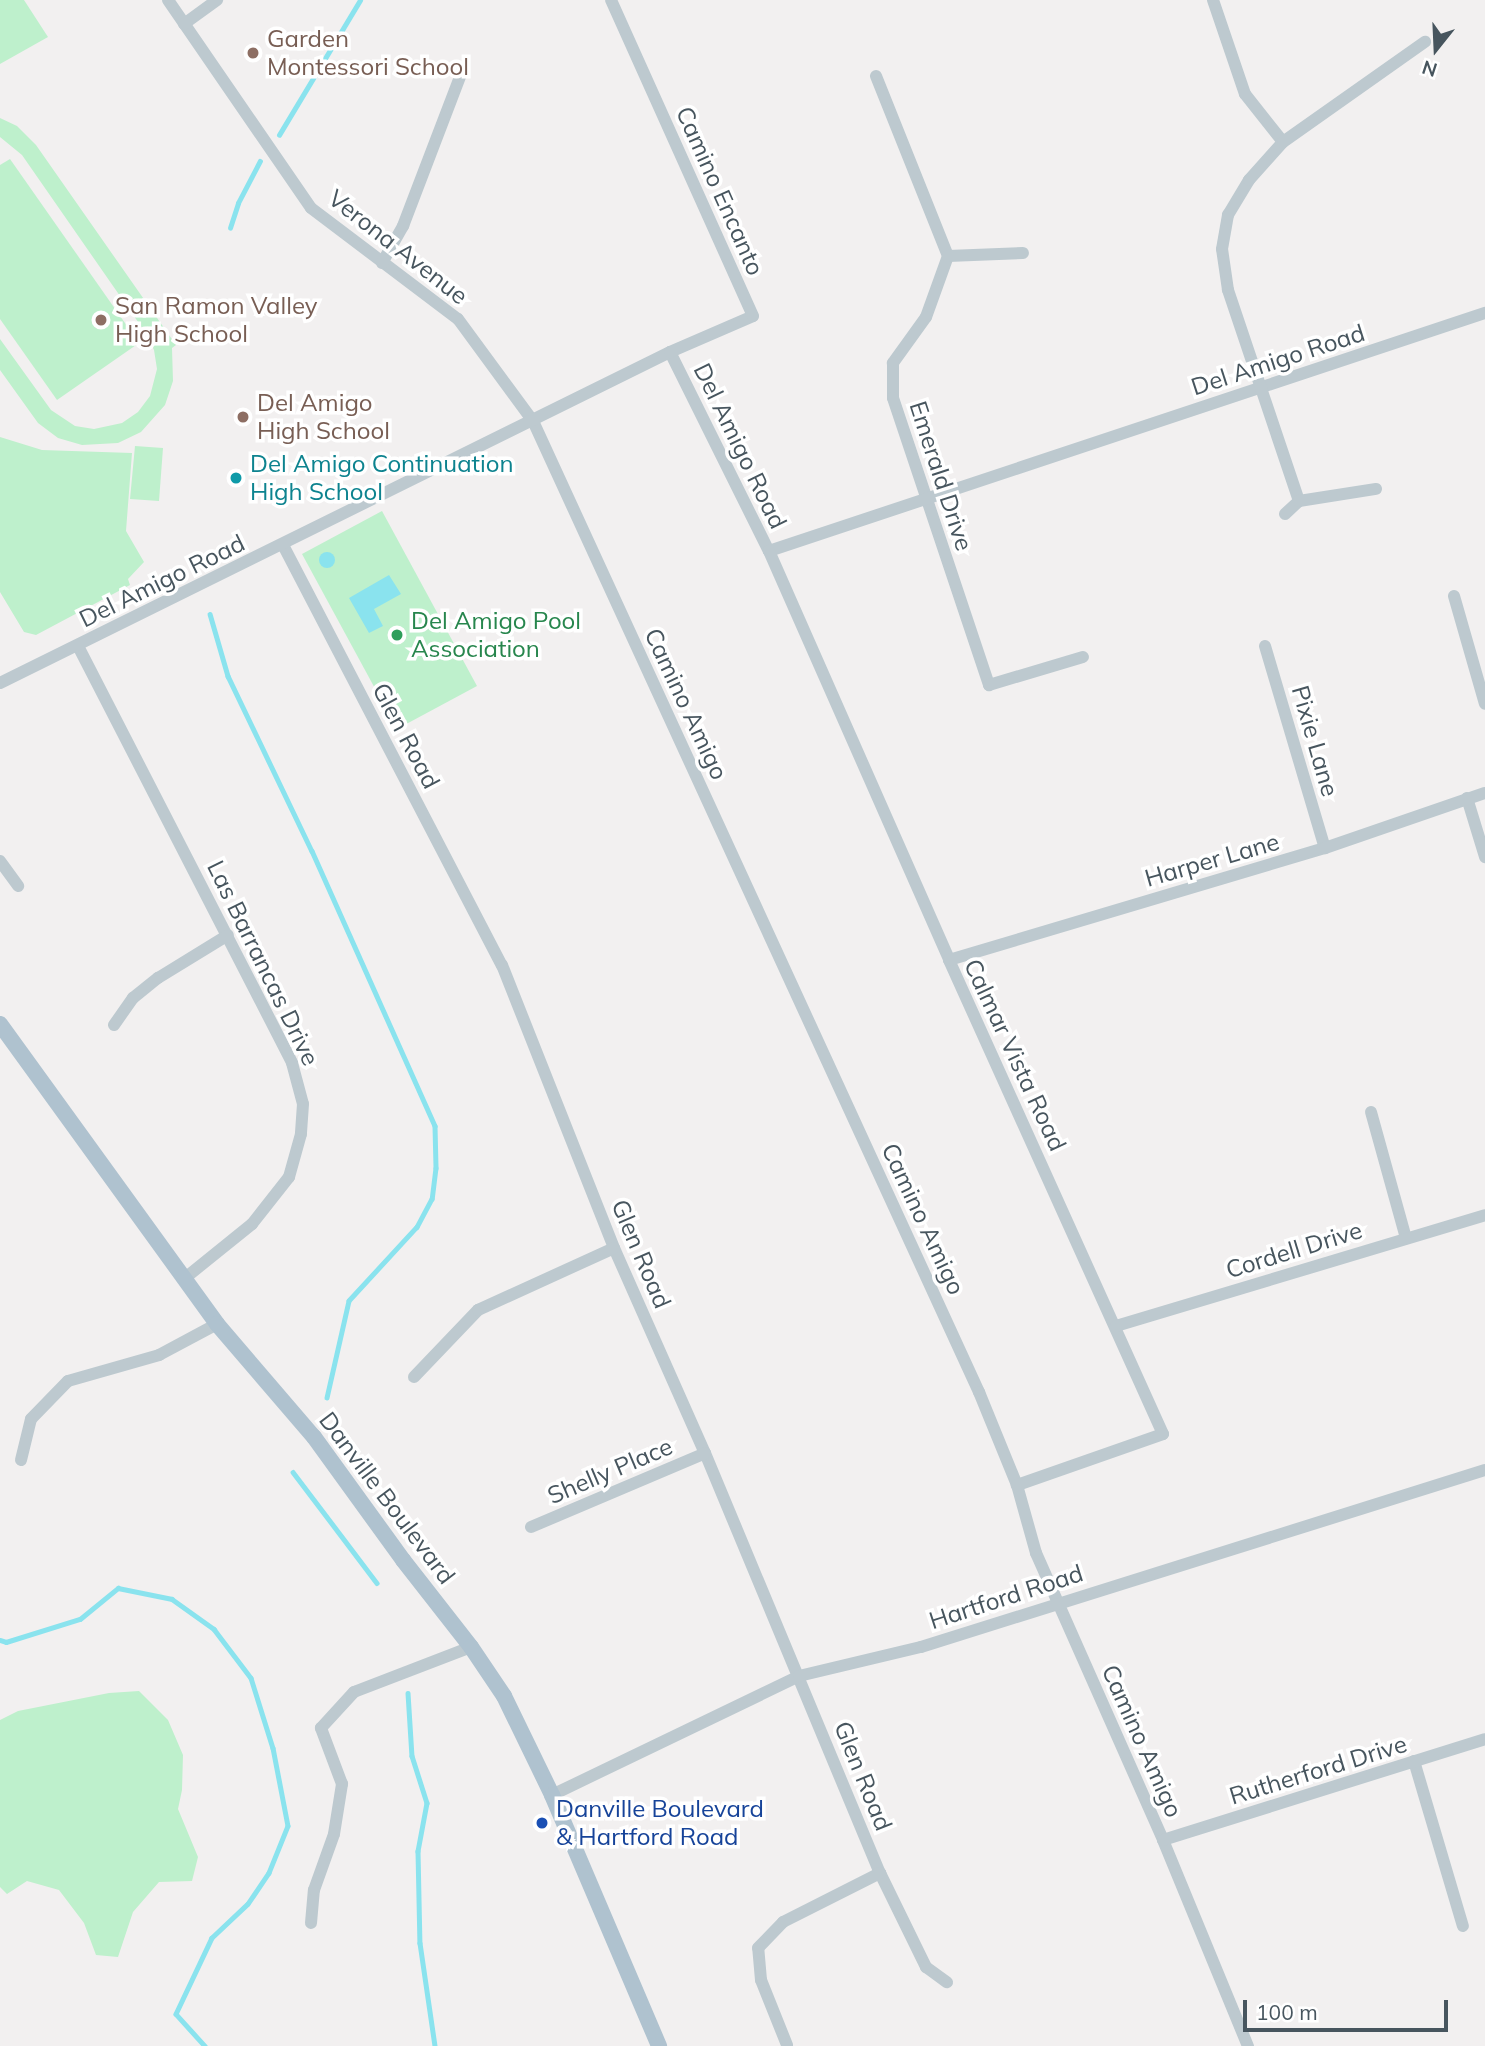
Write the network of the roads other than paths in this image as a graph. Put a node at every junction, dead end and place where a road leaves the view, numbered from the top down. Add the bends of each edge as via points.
1 (168, 0) edge
2 (217, 0) edge
3 (611, 0) edge
4 (1213, 0) edge
5 (184, 24) junction
6 (1424, 42) dead end
7 (876, 76) dead end
8 (460, 77) dead end
9 (1283, 142) junction
10 (1023, 253) dead end
11 (947, 256) junction
12 (382, 263) junction
13 (1485, 313) edge
14 (670, 352) junction
15 (1262, 387) junction
16 (533, 421) junction
17 (1376, 489) dead end
18 (925, 500) junction
19 (1300, 500) junction
20 (1285, 514) dead end
21 (282, 545) junction
22 (769, 551) junction
23 (1454, 596) dead end
24 (78, 646) junction
25 (1265, 646) dead end
26 (1083, 657) dead end
27 (0, 683) edge
28 (1485, 704) edge
29 (1485, 793) edge
30 (1467, 798) junction
31 (1325, 848) junction
32 (1485, 857) edge
33 (0, 861) edge
34 (18, 886) dead end
35 (228, 935) junction
36 (948, 960) junction
37 (0, 1024) edge
38 (114, 1025) dead end
39 (1371, 1112) dead end
40 (1485, 1215) edge
41 (1406, 1238) junction
42 (614, 1248) junction
43 (185, 1278) junction
44 (217, 1324) junction
45 (1116, 1326) junction
46 (414, 1377) dead end
47 (705, 1452) junction
48 (21, 1460) dead end
49 (1485, 1470) edge
50 (1017, 1485) junction
51 (531, 1527) dead end
52 (1058, 1602) junction
53 (471, 1647) junction
54 (799, 1676) junction
55 (1485, 1739) edge
56 (1414, 1761) junction
57 (552, 1795) junction
58 (1163, 1840) junction
59 (880, 1872) junction
60 (311, 1923) dead end
61 (1463, 1926) dead end
62 (947, 1982) dead end
63 (787, 2045) edge
64 (659, 2046) edge
65 (1248, 2046) edge

1 - 5 street, Verona Avenue
2 - 5 street
3 - 14 street, Camino Encanto via 753,316
4 - 9 street via 1245,94
5 - 12 street, Verona Avenue via 312,208
6 - 9 street
7 - 11 street
8 - 12 street via 402,226
9 - 15 street via 1249,180 1228,215 1222,249 1228,290
10 - 11 street
11 - 18 street, Emerald Drive via 926,317 893,363 893,398
12 - 16 street, Verona Avenue via 458,319
13 - 15 street, Del Amigo Road
14 - 16 street, Del Amigo Road
14 - 22 street, Del Amigo Road
15 - 18 street, Del Amigo Road
15 - 19 street
16 - 21 street, Del Amigo Road
16 - 50 street, Camino Amigo via 979,1392
17 - 19 street
18 - 22 street, Del Amigo Road
18 - 26 street, Emerald Drive via 989,685
19 - 20 street
21 - 24 street, Del Amigo Road
21 - 42 street, Glen Road via 502,965
22 - 36 street, Calmar Vista Road
23 - 28 street
24 - 27 street, Del Amigo Road
24 - 35 street, Las Barrancas Drive
25 - 31 street, Pixie Lane
29 - 30 street, Harper Lane
30 - 31 street, Harper Lane
30 - 32 street
31 - 36 street, Harper Lane
33 - 34 street
35 - 38 street via 133,998
35 - 43 street, Las Barrancas Drive via 292,1063 303,1104 302,1134 289,1177 276,1196 252,1224
36 - 45 street, Calmar Vista Road
37 - 43 main road, Danville Boulevard
39 - 41 street
40 - 41 street, Cordell Drive
41 - 45 street, Cordell Drive
42 - 46 street via 478,1310
42 - 47 street, Glen Road
43 - 44 main road, Danville Boulevard
44 - 48 street via 159,1355 68,1381 31,1419
44 - 53 main road, Danville Boulevard via 314,1437
45 - 50 street, Calmar Vista Road via 1163,1434
47 - 51 street, Shelly Place
47 - 54 street, Glen Road
49 - 52 street, Hartford Road
50 - 52 street, Camino Amigo via 1036,1553
52 - 54 street, Hartford Road via 921,1647
52 - 58 street, Camino Amigo
53 - 57 main road, Danville Boulevard via 504,1696
53 - 60 street via 354,1692 321,1728 342,1784 334,1835 314,1890
54 - 57 street, Hartford Road
54 - 59 street, Glen Road
55 - 56 street, Rutherford Drive
56 - 58 street, Rutherford Drive
56 - 61 street
57 - 64 main road, Danville Boulevard
58 - 65 street, Camino Amigo
59 - 62 street, Glen Road via 926,1967
59 - 63 street via 783,1922 758,1948 761,1980

